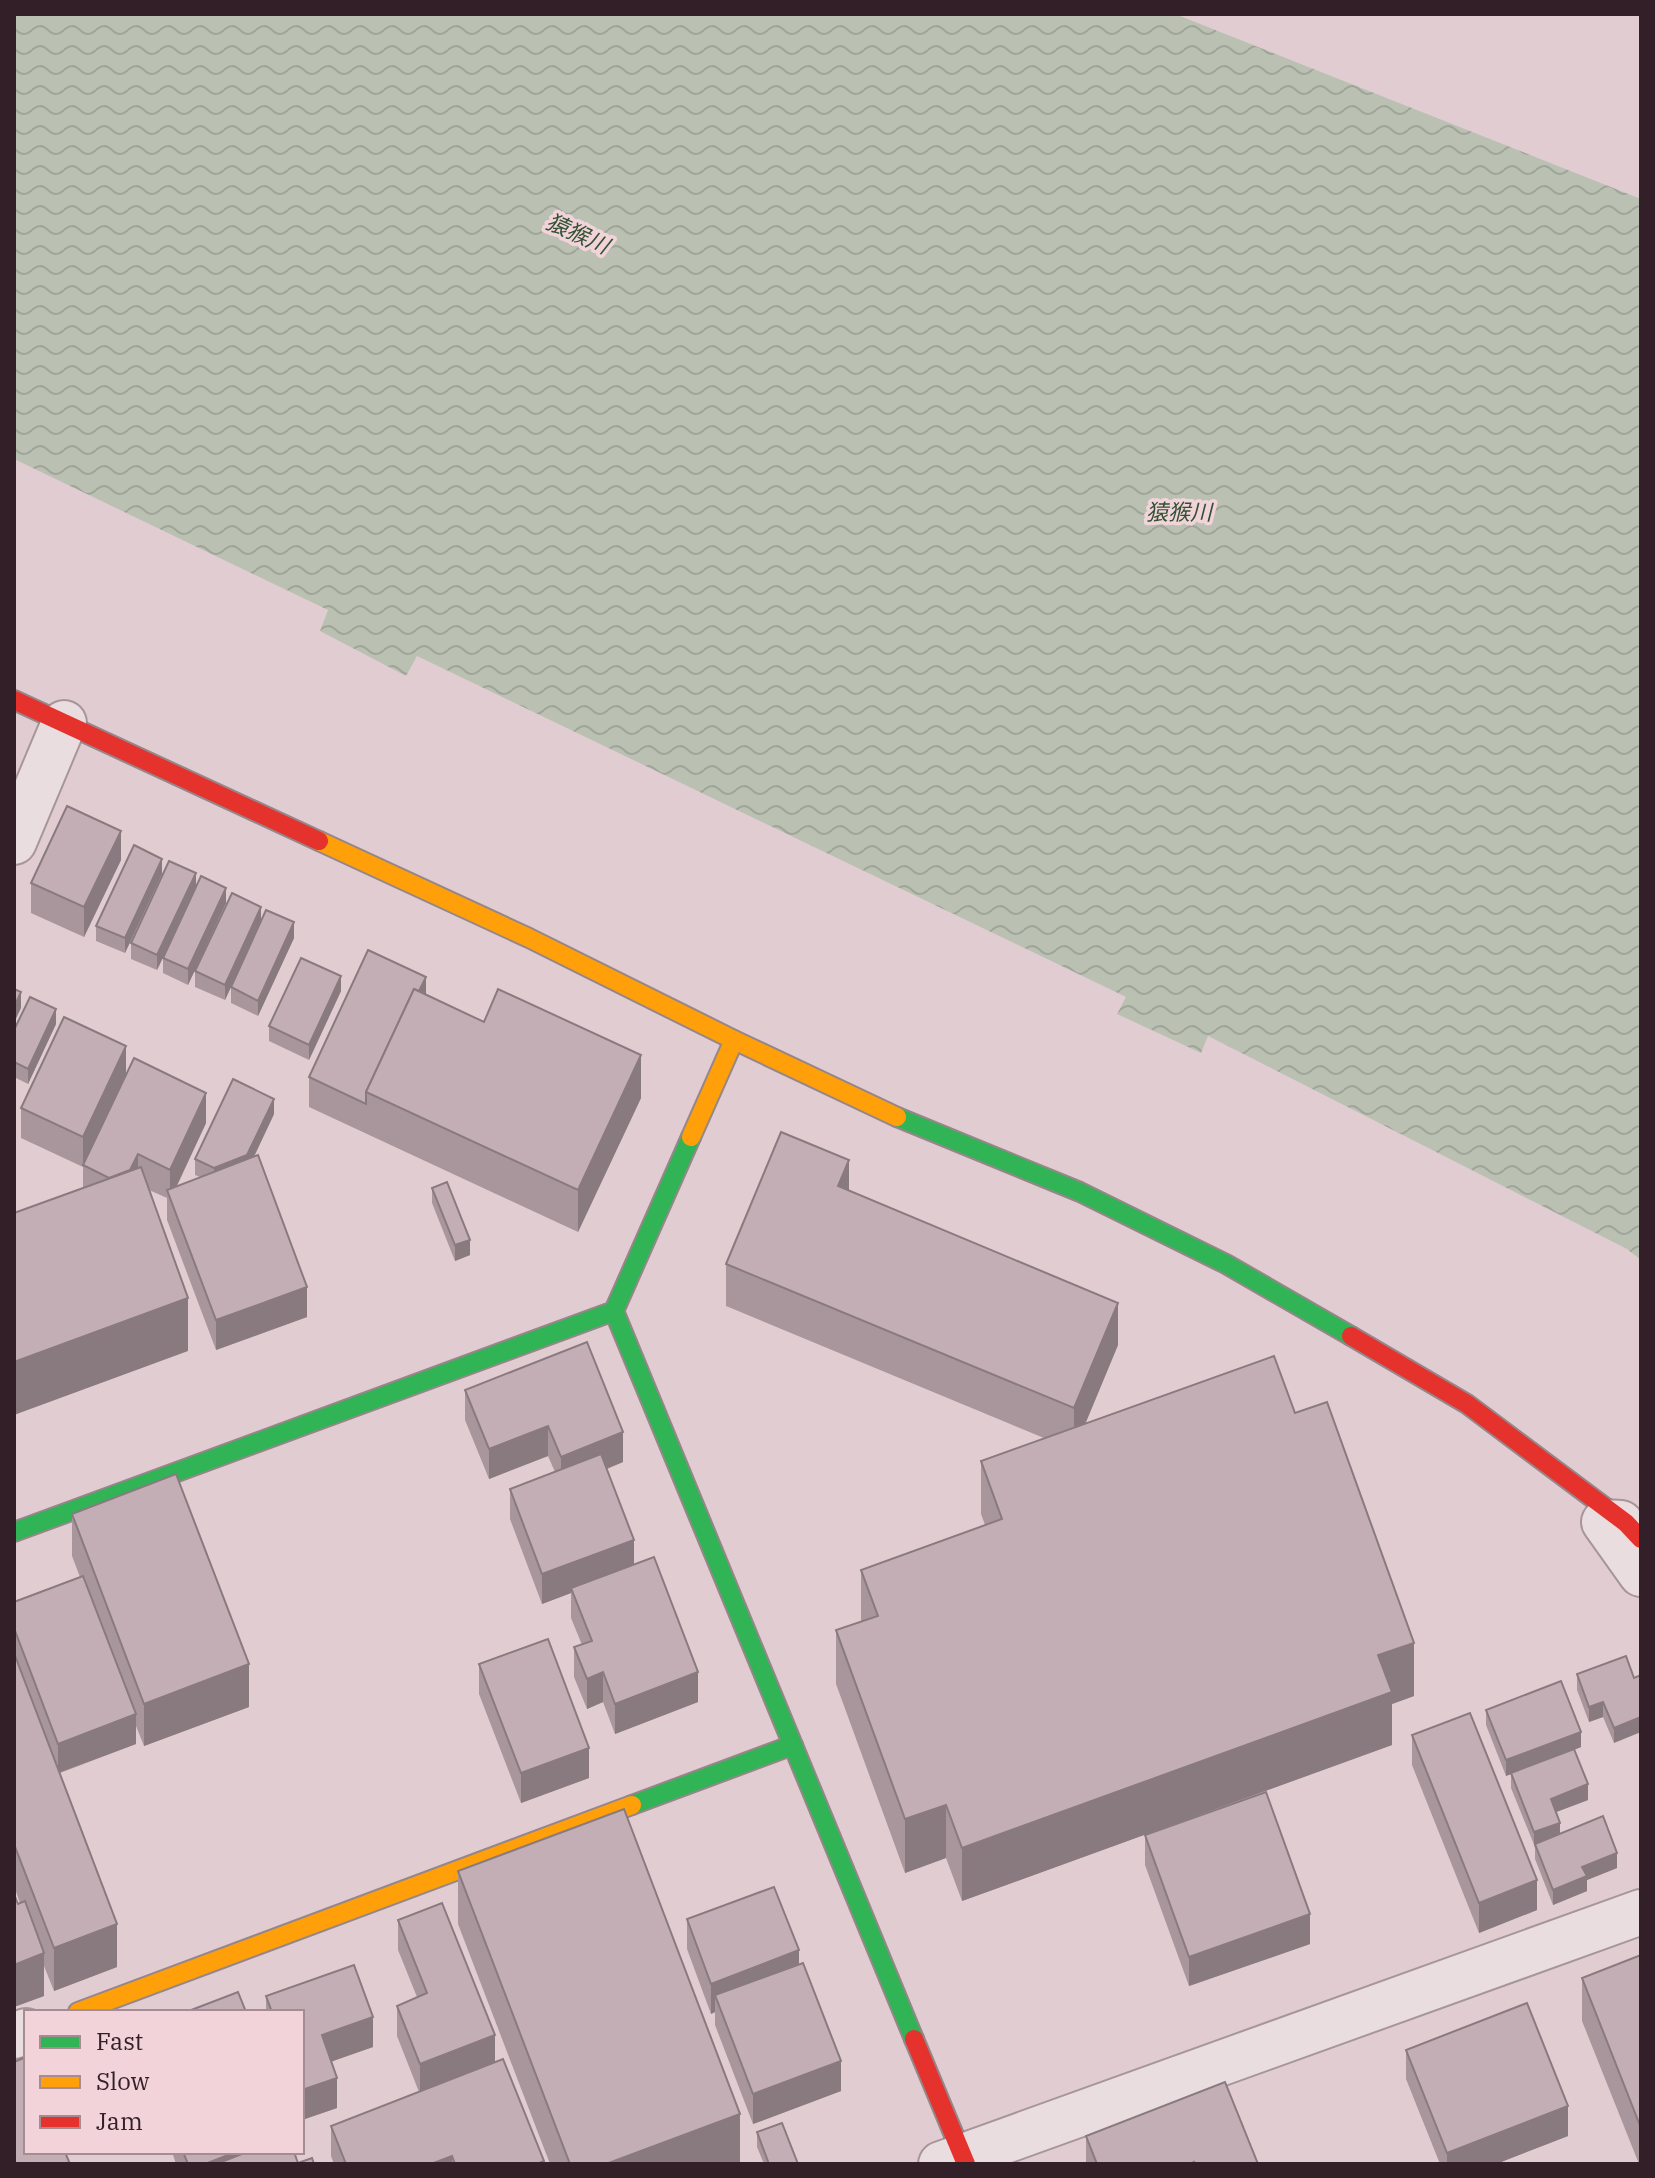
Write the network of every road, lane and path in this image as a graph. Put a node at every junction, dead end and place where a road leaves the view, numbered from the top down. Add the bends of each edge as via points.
1 (14, 700) edge
2 (64, 723) junction
3 (14, 842) edge
4 (734, 1040) junction
5 (614, 1311) junction
6 (1633, 1531) edge
7 (14, 1532) edge
8 (1641, 1574) edge
9 (793, 1745) junction
10 (1641, 1912) edge
11 (83, 2010) edge
12 (956, 2161) edge

1 - 2 street
2 - 3 street
2 - 4 street via 529,938
4 - 5 street
4 - 6 street via 900,1118 1080,1192 1226,1264 1467,1404
5 - 7 street
5 - 9 street
6 - 8 street via 1604,1522
9 - 11 street
9 - 12 street
10 - 12 street

